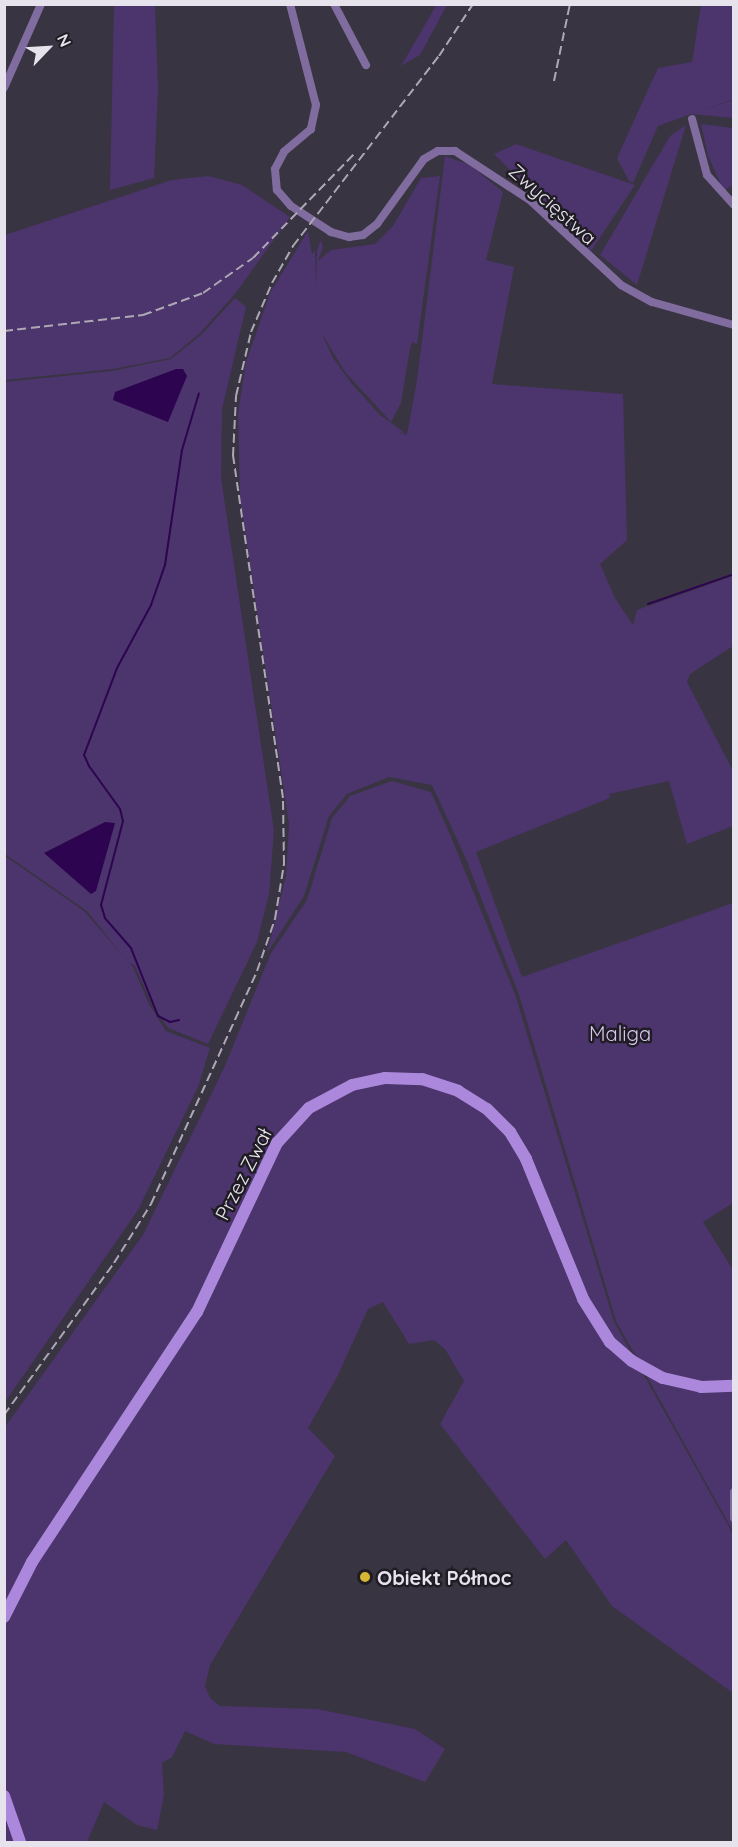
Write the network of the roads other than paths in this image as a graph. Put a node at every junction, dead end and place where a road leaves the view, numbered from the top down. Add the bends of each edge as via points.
1 (40, 4) edge
2 (290, 4) edge
3 (334, 4) edge
4 (366, 65) dead end
5 (4, 88) edge
6 (692, 119) dead end
7 (734, 205) edge
8 (734, 326) edge
9 (734, 1386) edge
10 (734, 1492) edge
11 (734, 1518) edge
12 (4, 1617) edge
13 (4, 1796) edge
14 (20, 1842) edge

1 - 5 street
2 - 8 street, Zwycięstwa via 316,105 311,129 284,152 275,169 277,190 291,206 331,232 349,237 363,235 377,224 424,159 438,151 455,151 531,201 621,285 652,302
3 - 4 street
6 - 7 street via 707,175
9 - 12 street, Przez Zwał via 701,1387 663,1378 632,1361 610,1342 583,1299 521,1150 487,1109 458,1091 422,1079 359,1082 322,1098 282,1136 196,1312 32,1562
10 - 11 street
13 - 14 street

